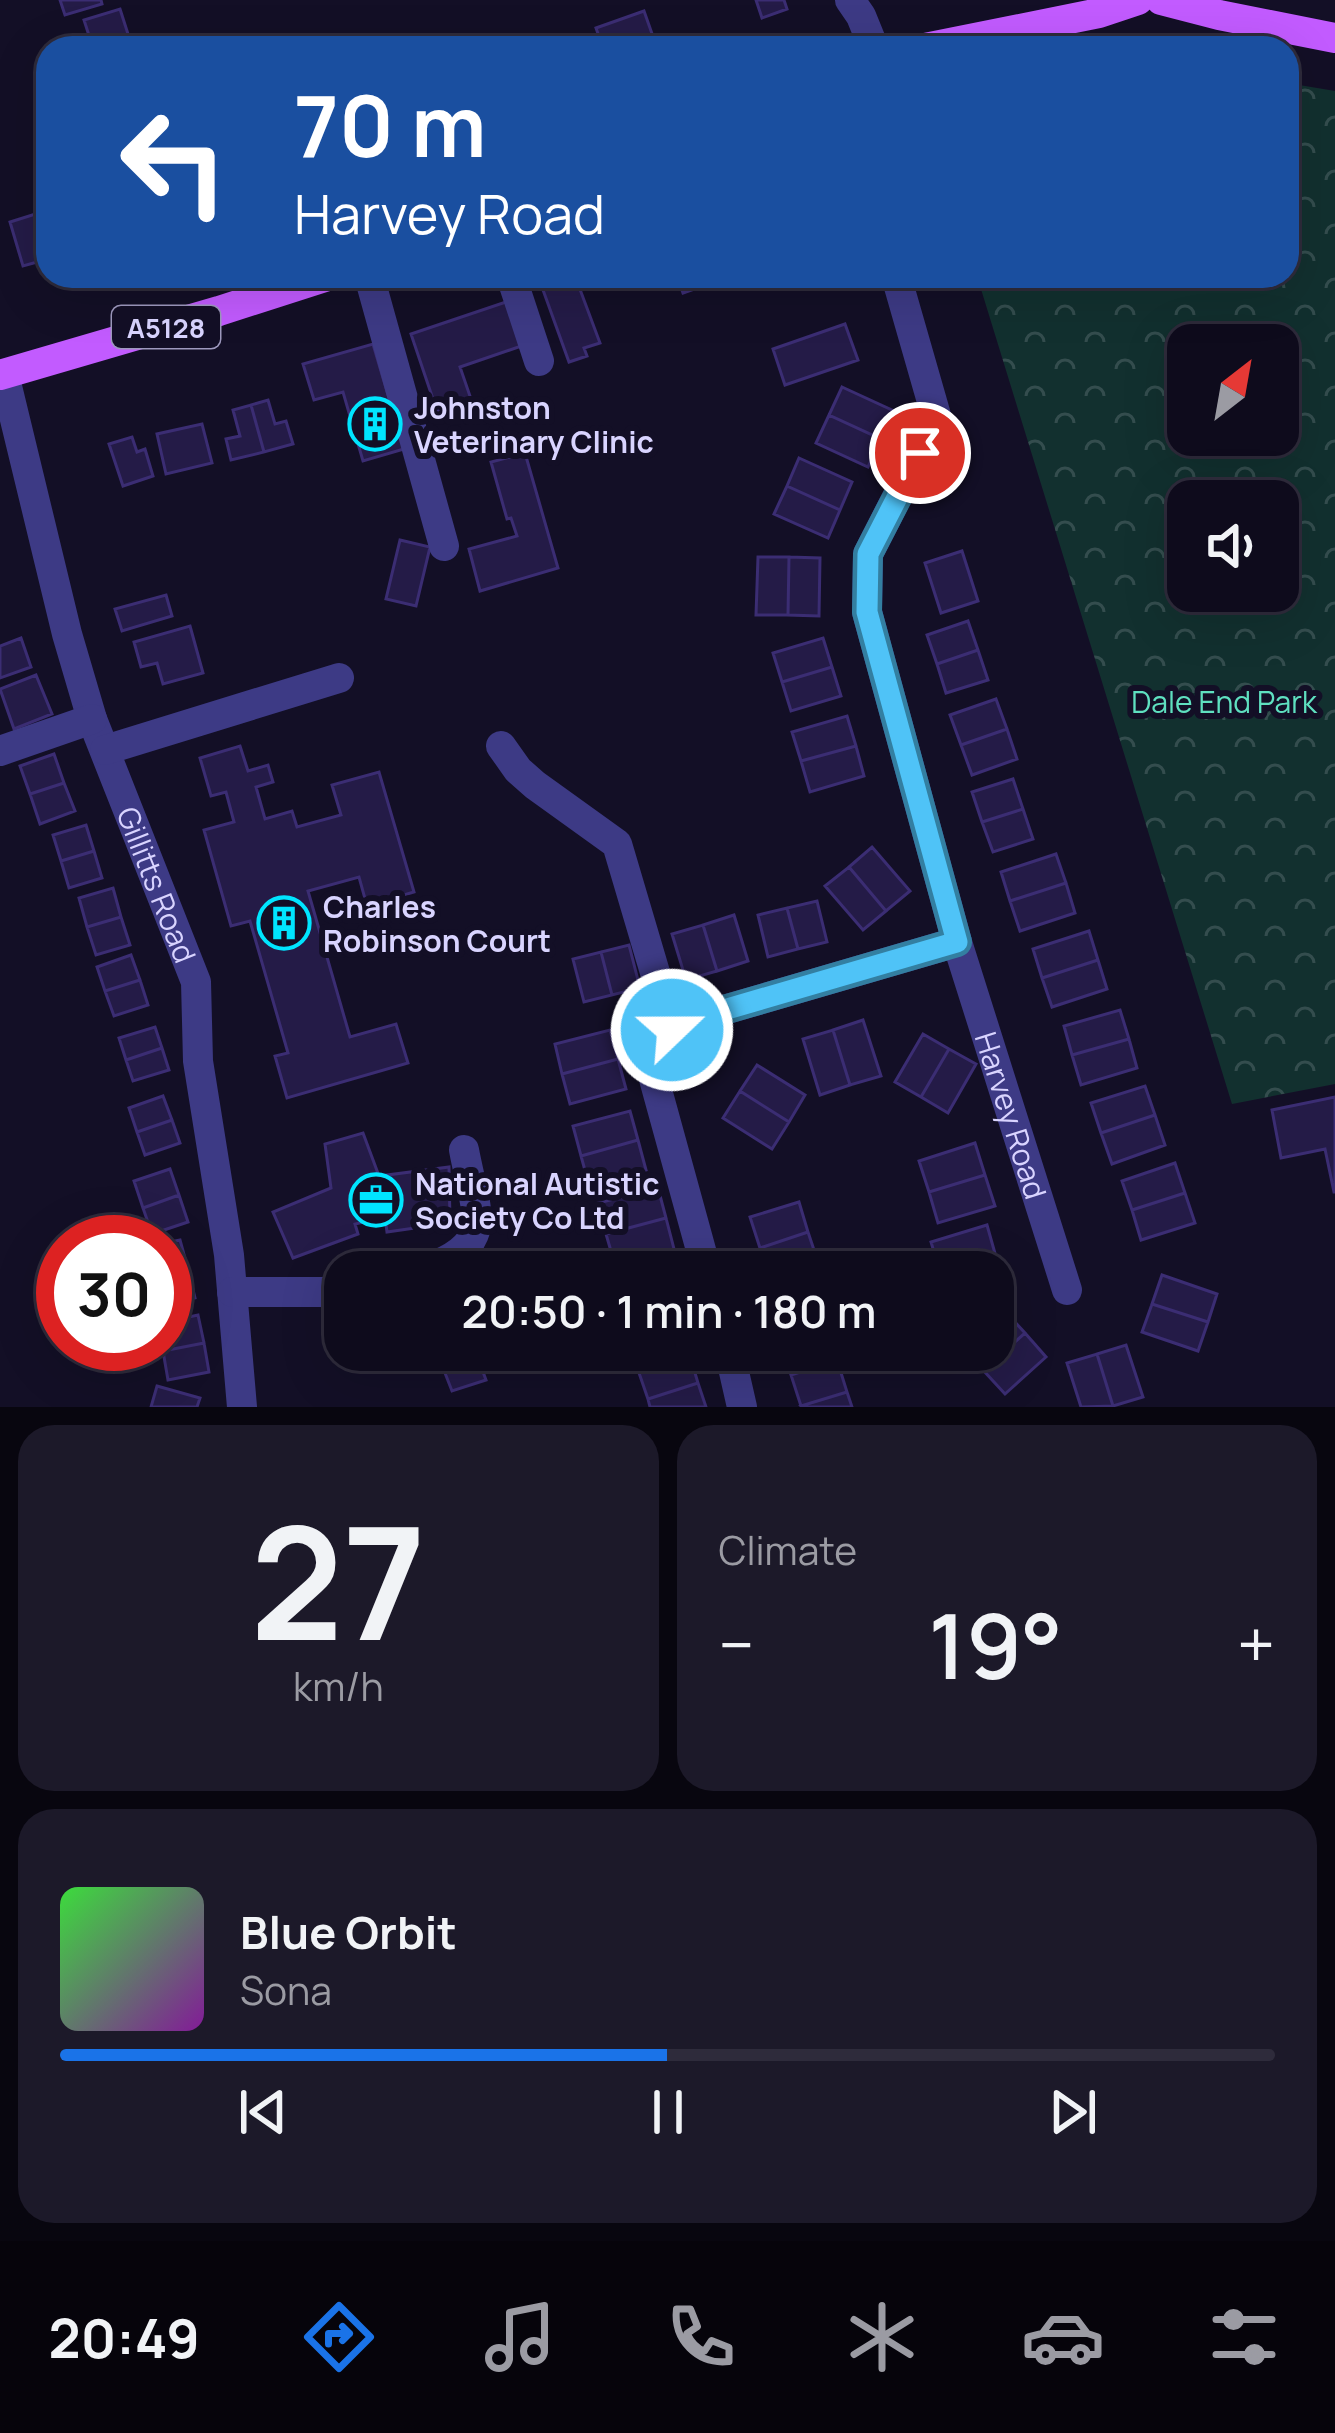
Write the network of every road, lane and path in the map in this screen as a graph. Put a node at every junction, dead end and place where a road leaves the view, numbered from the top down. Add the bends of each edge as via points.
1 (850, 0) edge
2 (1138, 0) edge
3 (1161, 0) edge
4 (869, 36) edge
5 (985, 36) edge
6 (1335, 38) edge
7 (291, 288) edge
8 (372, 288) edge
9 (516, 288) edge
10 (899, 288) edge
11 (539, 361) dead end
12 (2, 374) edge
13 (444, 546) dead end
14 (339, 678) dead end
15 (92, 719) junction
16 (500, 746) dead end
17 (105, 750) junction
18 (0, 751) edge
19 (957, 942) junction
20 (672, 1030) junction
21 (464, 1150) dead end
22 (464, 1251) edge
23 (701, 1251) edge
24 (324, 1290) edge
25 (1067, 1290) dead end
26 (232, 1292) junction
27 (734, 1371) edge
28 (242, 1407) edge
29 (742, 1407) edge

1 - 4 street
2 - 5 main road
3 - 6 main road
7 - 12 main road, A5128
8 - 13 street
9 - 11 street
10 - 19 street, Harvey Road via 937,419 868,554 867,612
12 - 15 street, Gillitts Road
14 - 17 street
15 - 17 street, Gillitts Road
15 - 18 street
16 - 20 street via 518,770 617,844
17 - 26 street, Gillitts Road via 196,982 198,1061
19 - 20 street
19 - 25 street, Harvey Road
20 - 23 street via 656,1052 653,1079
21 - 22 street via 477,1228
24 - 26 street
26 - 28 street, Gillitts Road
27 - 29 street

